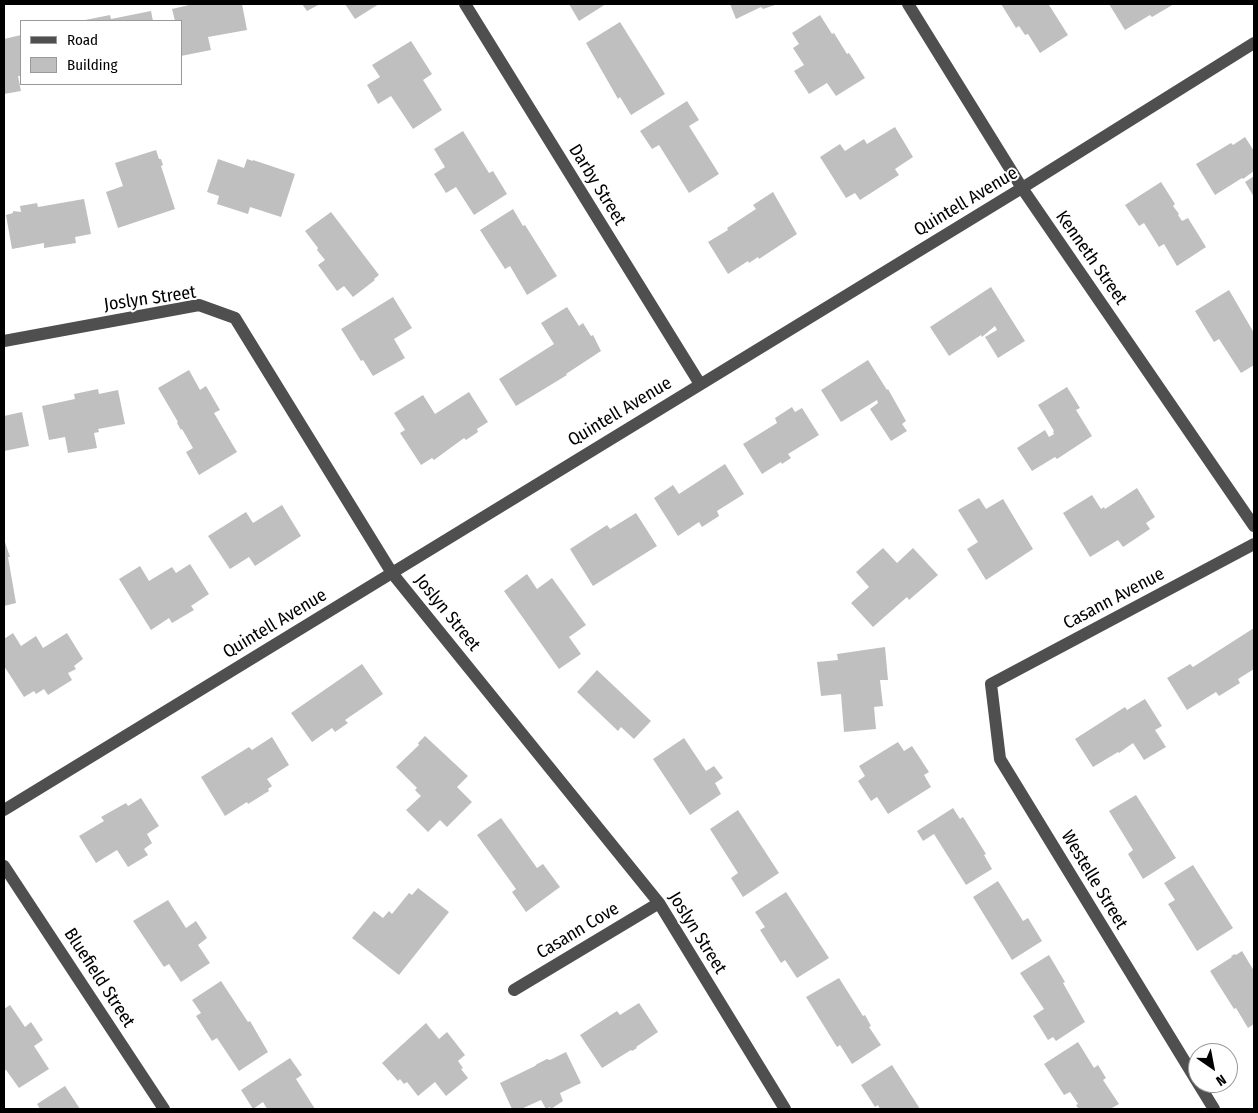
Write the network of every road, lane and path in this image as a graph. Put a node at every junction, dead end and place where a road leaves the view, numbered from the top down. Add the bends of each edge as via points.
1 (465, 4) edge
2 (908, 4) edge
3 (1254, 43) edge
4 (1022, 188) junction
5 (4, 341) edge
6 (700, 384) junction
7 (1254, 526) edge
8 (1254, 544) edge
9 (392, 573) junction
10 (991, 684) joint
11 (4, 810) edge
12 (4, 866) edge
13 (659, 902) junction
14 (514, 990) dead end
15 (1188, 1067) edge
16 (1204, 1093) edge
17 (164, 1109) edge
18 (785, 1109) edge
19 (1214, 1109) edge

1 - 6 street, Darby Street
2 - 4 street, Kenneth Street
3 - 4 street, Quintell Avenue
4 - 6 street, Quintell Avenue
4 - 7 street, Kenneth Street
5 - 9 street, Joslyn Street via 199,305 235,318
6 - 9 street, Quintell Avenue
8 - 10 street, Casann Avenue
9 - 11 street, Quintell Avenue
9 - 13 street, Joslyn Street
10 - 15 street, Westelle Street via 1000,759
12 - 17 street, Bluefield Street
13 - 14 street, Casann Cove
13 - 18 street, Joslyn Street
16 - 19 street, Westelle Street

